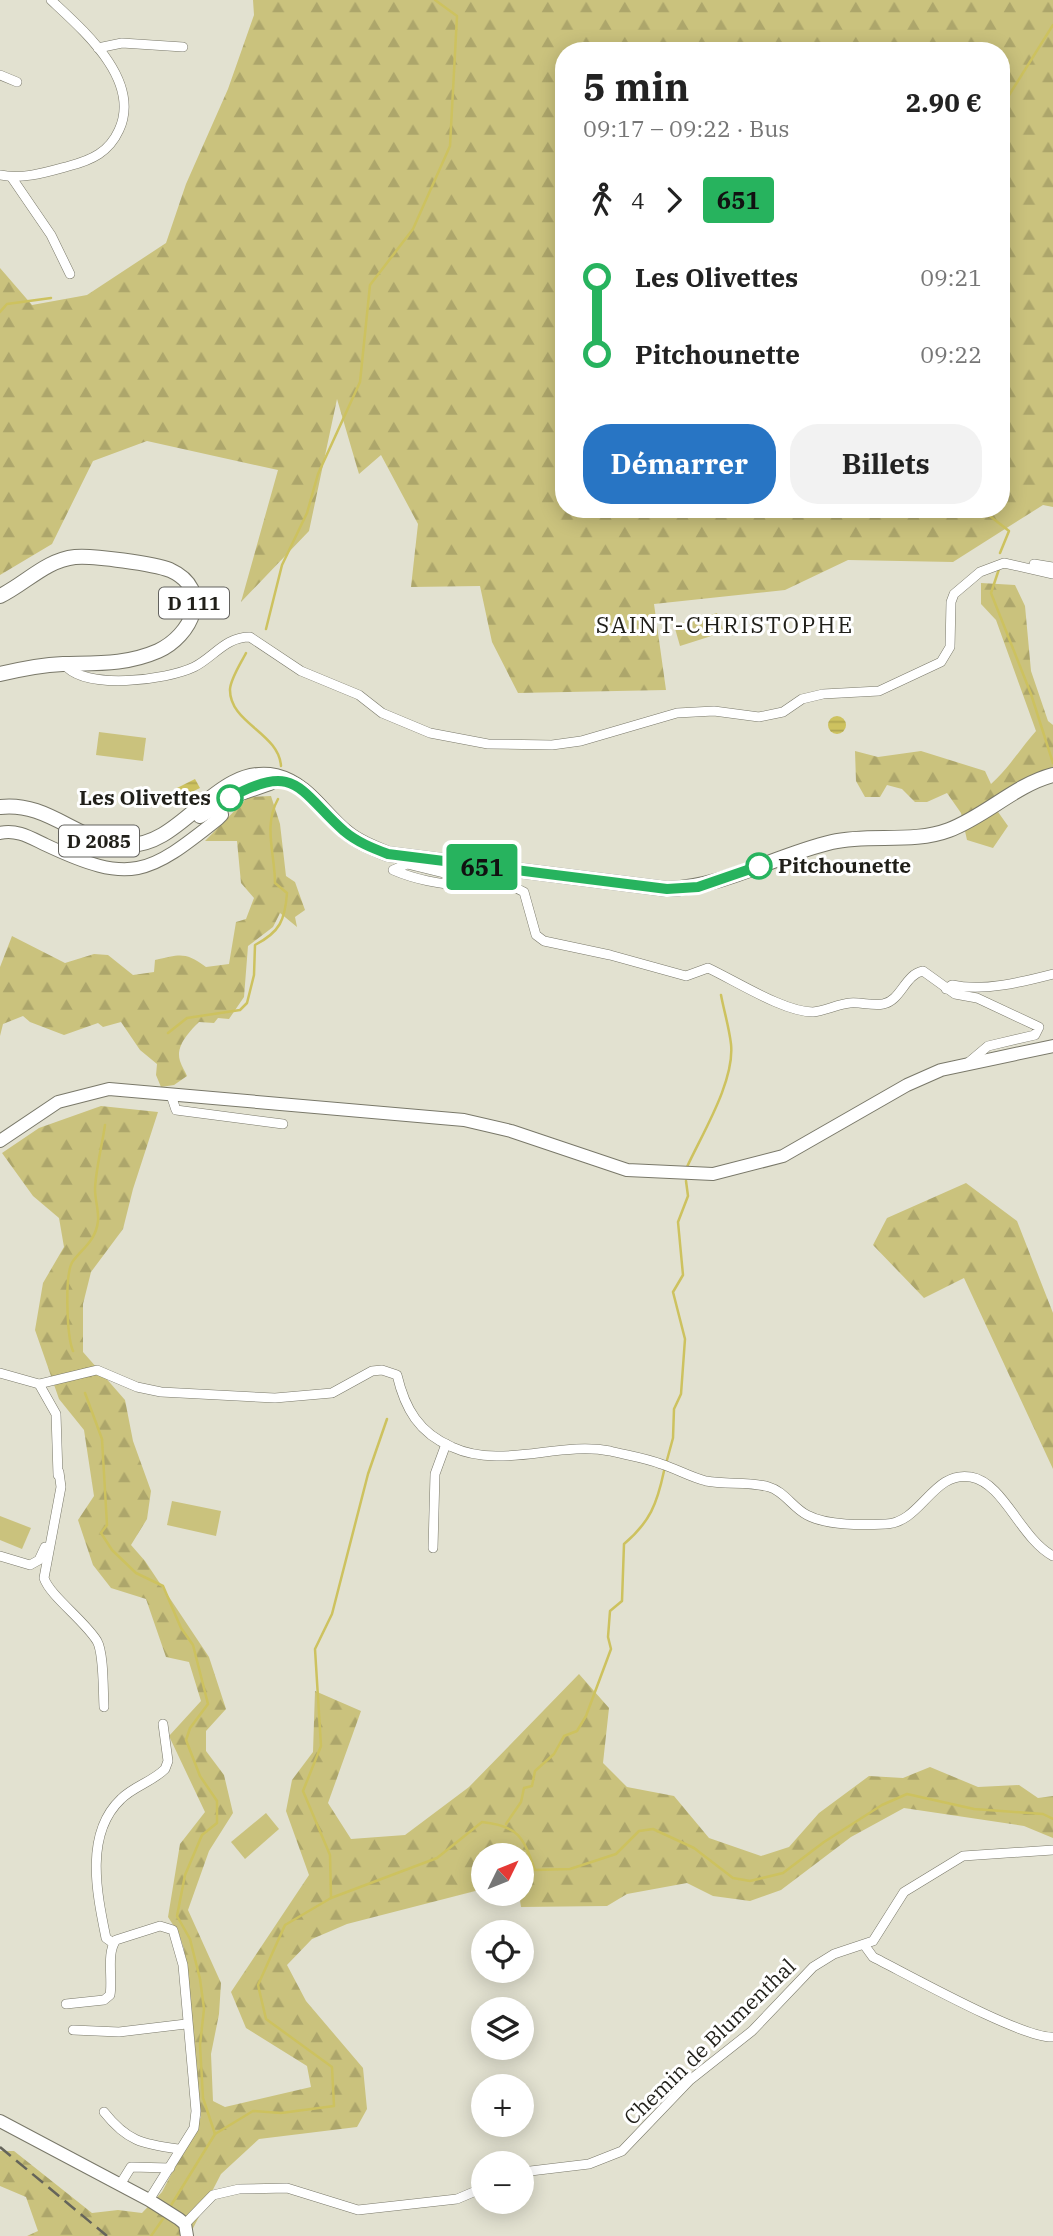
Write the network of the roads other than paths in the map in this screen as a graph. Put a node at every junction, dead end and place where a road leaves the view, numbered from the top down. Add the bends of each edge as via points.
1 (51, 0) edge
2 (183, 47) dead end
3 (98, 48) junction
4 (0, 75) edge
5 (17, 82) dead end
6 (0, 175) edge
7 (12, 177) junction
8 (70, 274) dead end
9 (1011, 564) junction
10 (1053, 567) edge
11 (1053, 574) edge
12 (0, 596) edge
13 (64, 664) junction
14 (0, 674) edge
15 (1053, 775) edge
16 (288, 782) junction
17 (219, 799) junction
18 (3, 806) edge
19 (0, 833) edge
20 (471, 865) junction
21 (1053, 974) edge
22 (946, 989) junction
23 (1053, 1046) edge
24 (967, 1063) junction
25 (171, 1095) junction
26 (283, 1124) dead end
27 (0, 1141) edge
28 (0, 1373) edge
29 (39, 1384) junction
30 (446, 1444) junction
31 (59, 1472) junction
32 (433, 1548) dead end
33 (0, 1556) edge
34 (1053, 1556) edge
35 (104, 1707) dead end
36 (163, 1724) dead end
37 (1053, 1850) edge
38 (113, 1943) junction
39 (865, 1946) junction
40 (66, 2004) dead end
41 (186, 2024) junction
42 (73, 2030) dead end
43 (1053, 2037) edge
44 (104, 2112) dead end
45 (0, 2121) edge
46 (178, 2149) junction
47 (170, 2168) junction
48 (534, 2171) edge
49 (121, 2183) junction
50 (471, 2193) edge
51 (153, 2203) junction
52 (184, 2226) edge

1 - 3 street
2 - 3 street via 122,43
3 - 7 street via 125,102 125,116 114,141 84,162
4 - 5 street
6 - 7 street
7 - 8 street via 51,235
9 - 10 street
9 - 11 street
9 - 13 street via 980,572 954,594 950,647 941,662 879,691 823,694 759,717 677,713 552,745 488,744 430,733 301,671 250,637 223,644 195,666 151,680 97,678
12 - 13 main road, D 111 via 48,565 75,557 169,570 191,590 192,620 169,645 130,661
13 - 14 main road, D 111
15 - 20 main road, D 2085 via 1032,782 977,818 936,834 831,842 698,887 646,888
16 - 17 main road, D 2085 via 260,785
16 - 17 main road, D 2085 via 264,776 240,780
16 - 20 main road, D 2085 via 308,792 344,831 370,847 388,854
17 - 18 main road, D 2085 via 203,804 153,841 126,845 100,841 47,813
17 - 18 main road, D 2085 via 160,845 133,853 92,846
17 - 19 main road via 222,815 218,819 172,856 142,867 103,868 25,835
20 - 22 street via 460,877 407,864 393,870 462,885 516,887 524,892 536,935 544,942 686,976 708,968 797,1010 816,1012 861,1002 883,1005 915,972 923,971
21 - 22 street via 987,987 952,985
22 - 24 street via 1039,1027 1035,1035 988,1046
23 - 24 main road
24 - 25 main road via 922,1078 783,1156 713,1174 626,1170 473,1122
25 - 26 street via 176,1110
25 - 27 main road via 97,1099 40,1115
28 - 29 street
29 - 30 street via 97,1370 161,1392 275,1398 332,1393 382,1370 397,1375 414,1420
29 - 31 street via 56,1413
30 - 32 street via 435,1474
30 - 34 street via 483,1455 608,1451 660,1463 710,1482 770,1487 806,1515 822,1521 889,1524 915,1510 941,1484 971,1477 999,1495 1026,1535
31 - 33 street via 47,1542 39,1560 30,1565
31 - 35 street via 61,1487 44,1578 47,1589 71,1609 98,1643
36 - 38 street via 165,1769 118,1801 96,1849 101,1914 106,1938
37 - 39 street via 963,1856 904,1892 881,1932
38 - 40 street via 110,1996
38 - 41 street via 160,1926 173,1930 183,1965
39 - 43 street via 873,1957 964,2002 1033,2034
39 - 48 street, Chemin de Blumenthal via 834,1954 813,1967 752,2031 690,2080 622,2151 589,2164
41 - 42 street via 119,2032
41 - 46 street via 196,2110 194,2128
44 - 46 street via 128,2137
45 - 49 main road
46 - 47 street
47 - 49 street via 131,2167
47 - 51 street
49 - 51 main road
50 - 52 street via 457,2199 358,2210 287,2188 239,2189 213,2195
51 - 52 main road

